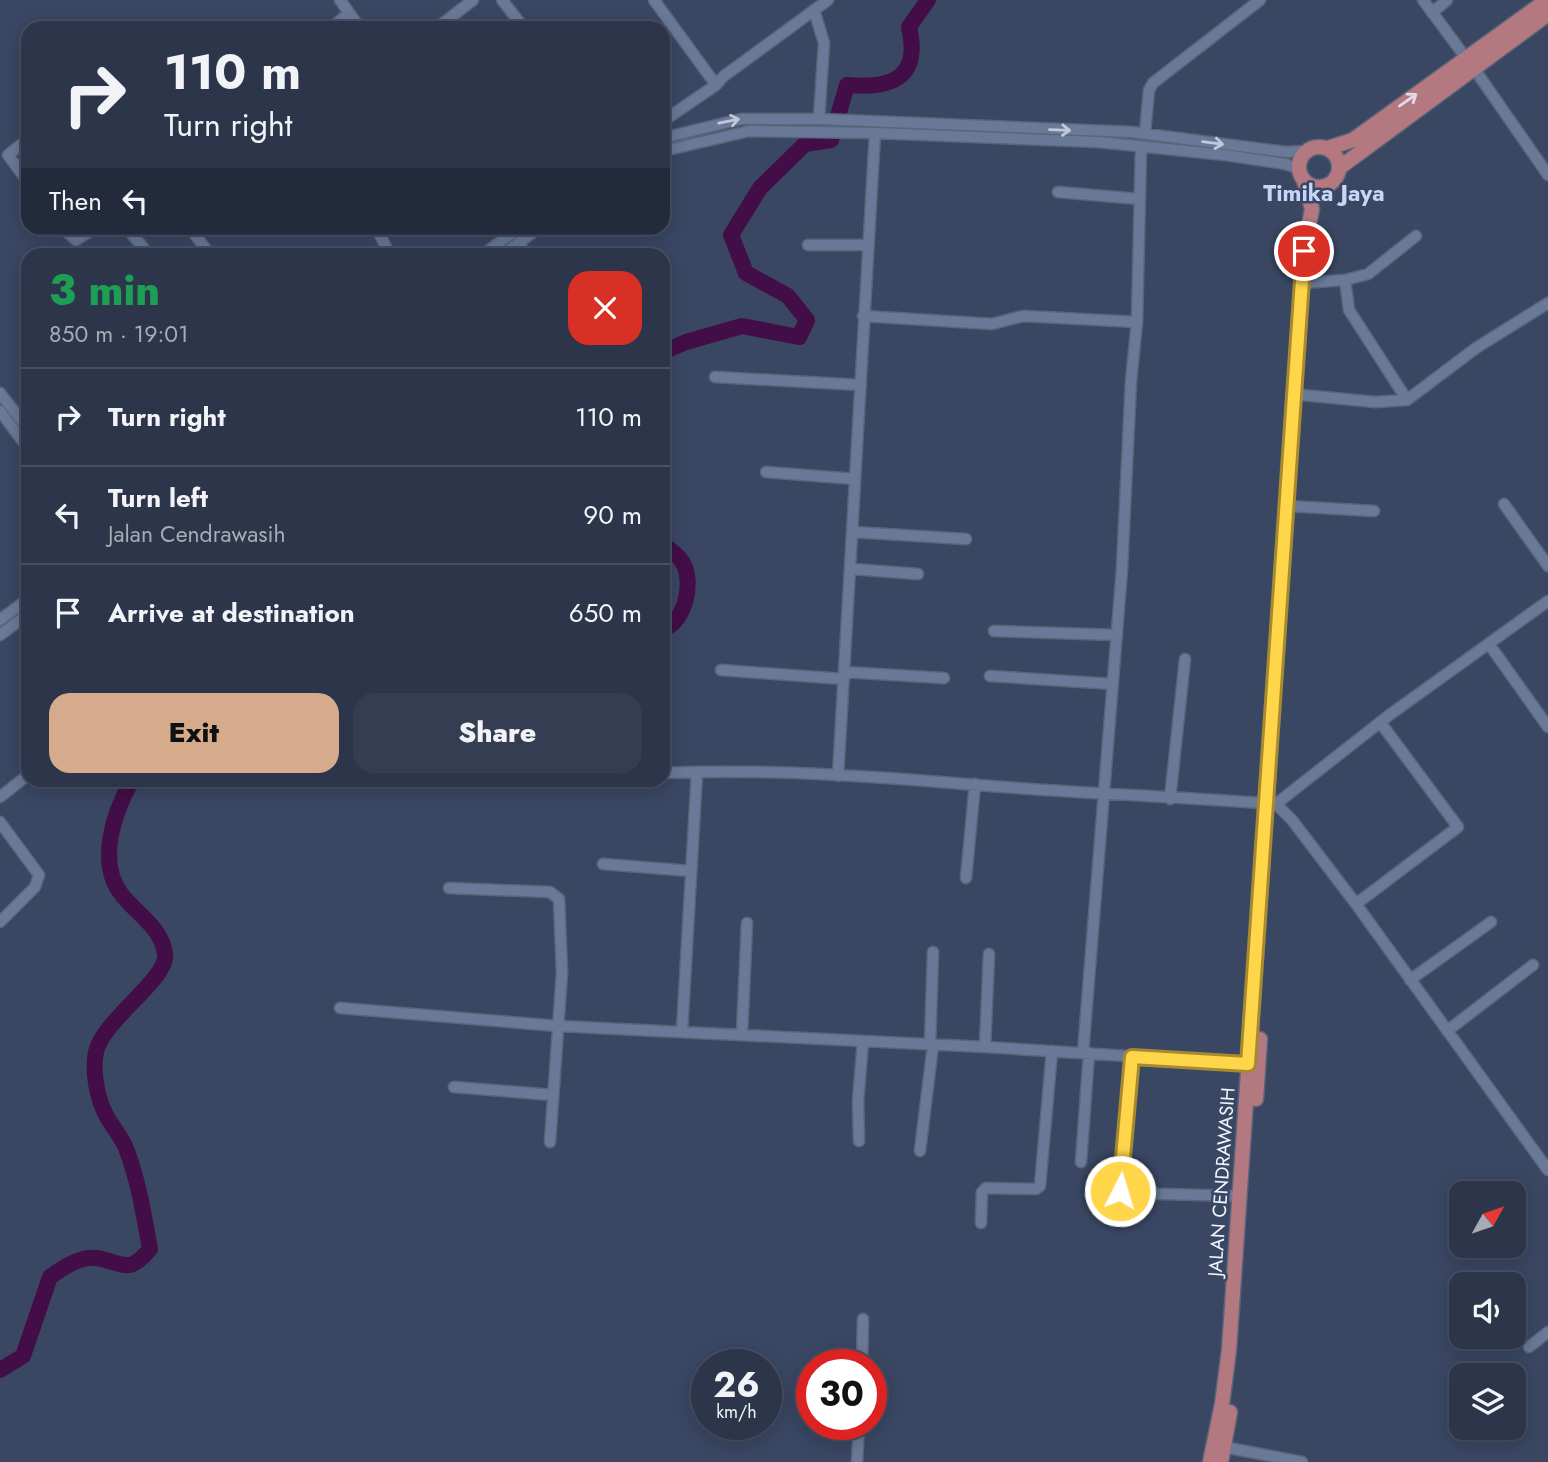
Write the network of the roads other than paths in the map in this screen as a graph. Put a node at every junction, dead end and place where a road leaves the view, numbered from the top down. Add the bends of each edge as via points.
1 (340, 0) edge
2 (473, 0) edge
3 (502, 0) edge
4 (654, 0) edge
5 (828, 0) edge
6 (1259, 0) edge
7 (1423, 0) edge
8 (1447, 0) edge
9 (1547, 0) edge
10 (814, 9) junction
11 (349, 13) junction
12 (1432, 13) junction
13 (1548, 14) edge
14 (339, 21) edge
15 (355, 21) edge
16 (446, 21) edge
17 (518, 21) edge
18 (669, 21) edge
19 (670, 22) edge
20 (1470, 63) junction
21 (716, 85) junction
22 (670, 116) edge
23 (785, 119) junction
24 (824, 119) junction
25 (845, 127) junction
26 (787, 132) junction
27 (874, 133) junction
28 (1145, 133) junction
29 (670, 136) edge
30 (21, 145) edge
31 (1141, 147) junction
32 (1328, 148) junction
33 (670, 149) edge
34 (1306, 151) junction
35 (1339, 168) junction
36 (21, 173) edge
37 (1301, 175) junction
38 (1548, 175) edge
39 (1330, 184) junction
40 (1058, 192) dead end
41 (1139, 199) junction
42 (1312, 209) junction
43 (507, 235) edge
44 (529, 235) edge
45 (1416, 236) dead end
46 (518, 243) junction
47 (808, 245) dead end
48 (867, 245) junction
49 (491, 248) edge
50 (511, 248) edge
51 (522, 248) edge
52 (1345, 280) junction
53 (1305, 283) junction
54 (1548, 303) edge
55 (863, 316) junction
56 (1137, 323) junction
57 (1300, 368) junction
58 (715, 377) dead end
59 (860, 384) junction
60 (0, 393) edge
61 (1302, 395) junction
62 (1407, 400) junction
63 (0, 411) edge
64 (21, 420) edge
65 (21, 439) edge
66 (766, 472) dead end
67 (855, 479) junction
68 (1504, 504) dead end
69 (1291, 506) junction
70 (1374, 511) dead end
71 (853, 532) junction
72 (967, 539) dead end
73 (1548, 566) edge
74 (852, 569) junction
75 (918, 574) dead end
76 (1548, 601) edge
77 (21, 605) edge
78 (21, 619) edge
79 (0, 620) edge
80 (994, 631) dead end
81 (0, 635) edge
82 (1117, 635) junction
83 (1489, 644) junction
84 (1185, 659) dead end
85 (721, 670) dead end
86 (844, 675) junction
87 (990, 676) dead end
88 (944, 678) dead end
89 (1113, 684) junction
90 (1380, 722) junction
91 (1548, 727) edge
92 (697, 772) junction
93 (670, 773) edge
94 (838, 776) junction
95 (21, 780) edge
96 (975, 784) junction
97 (1105, 793) junction
98 (0, 797) edge
99 (1170, 799) junction
100 (1272, 803) junction
101 (0, 822) edge
102 (603, 864) dead end
103 (691, 871) junction
104 (966, 878) dead end
105 (449, 888) dead end
106 (1356, 904) junction
107 (0, 922) edge
108 (1491, 922) dead end
109 (747, 923) dead end
110 (933, 952) dead end
111 (989, 954) dead end
112 (1533, 965) dead end
113 (1410, 980) junction
114 (340, 1008) dead end
115 (558, 1026) junction
116 (682, 1031) junction
117 (1447, 1031) junction
118 (742, 1034) junction
119 (863, 1041) junction
120 (931, 1045) junction
121 (985, 1047) junction
122 (1052, 1051) junction
123 (1086, 1053) junction
124 (1132, 1057) junction
125 (1253, 1064) junction
126 (454, 1087) dead end
127 (553, 1095) junction
128 (550, 1142) dead end
129 (859, 1142) dead end
130 (920, 1151) dead end
131 (1081, 1162) dead end
132 (1548, 1170) edge
133 (1240, 1196) junction
134 (981, 1223) dead end
135 (863, 1320) dead end
136 (1548, 1332) edge
137 (1529, 1347) dead end
138 (862, 1349) edge
139 (858, 1440) edge
140 (1224, 1447) junction
141 (857, 1462) edge
142 (1210, 1462) edge
143 (1221, 1462) edge
144 (1302, 1462) edge

1 - 11 street
2 - 16 street
3 - 17 street
4 - 18 street
5 - 10 street
6 - 28 street via 1153,83
7 - 12 street
8 - 12 street
9 - 20 main road
10 - 21 street
10 - 24 street via 824,43
11 - 14 street
11 - 15 street
12 - 20 street
13 - 20 main road
19 - 21 street
32 -> 20 main road via 1353,140
20 - 35 main road
20 - 38 street
21 - 22 street
23 - 24 street
23 - 26 street
29 -> 23 street via 730,121
24 - 25 street
25 - 26 street
25 - 27 street
25 -> 28 street
26 - 33 street via 735,133
27 - 31 street
27 - 48 street
28 -> 34 street
30 - 36 street via 8,155
31 - 37 street via 1285,164
31 - 41 street
32 - 34 main road
32 - 35 main road
34 - 37 main road via 1299,161
35 - 39 main road
37 - 39 main road via 1317,187
37 - 42 main road
39 - 42 main road
40 - 41 street
41 - 56 street
42 - 53 main road, JALAN CENDRAWASIH via 1304,251
43 - 49 street
44 - 46 street
45 - 52 street via 1367,274
46 - 50 street
46 - 51 street
47 - 48 street
48 - 55 street
52 - 53 street
52 - 62 street via 1349,310
53 - 57 main road, JALAN CENDRAWASIH
54 - 62 street via 1476,348
55 - 56 street via 992,324 1024,316
55 - 59 street
56 - 82 street
57 - 61 main road, JALAN CENDRAWASIH
57 - 69 main road, JALAN CENDRAWASIH
58 - 59 street
59 - 67 street
60 - 64 street
61 - 62 street via 1375,402
61 - 69 main road, JALAN CENDRAWASIH
63 - 65 street
66 - 67 street
67 - 71 street
68 - 73 street
69 - 70 street
69 - 100 main road, JALAN CENDRAWASIH
71 - 72 street
71 - 74 street
74 - 75 street
74 - 86 street
76 - 83 street
77 - 79 street
78 - 81 street
80 - 82 street
82 - 89 street
83 - 90 street
83 - 91 street
84 - 99 street
85 - 86 street
86 - 88 street
86 - 94 street
87 - 89 street
89 - 97 street
90 - 100 street
90 - 106 street via 1458,827
92 - 93 street
92 - 94 street
92 - 103 street
94 - 96 street
95 - 98 street
96 - 97 street
96 - 104 street
97 - 99 street
97 - 123 street
99 - 100 street
100 - 106 street via 1292,820
100 - 125 main road, JALAN CENDRAWASIH
101 - 107 street via 39,875 35,887
102 - 103 street
103 - 116 street
105 - 115 street via 557,896 562,973
106 - 113 street
108 - 113 street
109 - 118 street
110 - 120 street
111 - 121 street
112 - 117 street
113 - 117 street
114 - 115 street
115 - 116 street
115 - 127 street
116 - 118 street
117 - 132 street
118 - 119 street
119 - 120 street
119 - 129 street
120 - 121 street
120 - 130 street
121 - 122 street
122 - 123 street
122 - 134 street via 1040,1186 986,1188
123 - 124 street
123 - 131 street
124 - 125 street
124 - 133 street via 1120,1191
125 - 133 main road, JALAN CENDRAWASIH
125 - 140 main road, JALAN CENDRAWASIH via 1238,1337
126 - 127 street
127 - 128 street
133 - 142 main road, JALAN CENDRAWASIH via 1229,1350
135 - 138 street
136 - 137 street
139 - 141 street
140 - 143 main road, JALAN CENDRAWASIH
140 - 144 street

